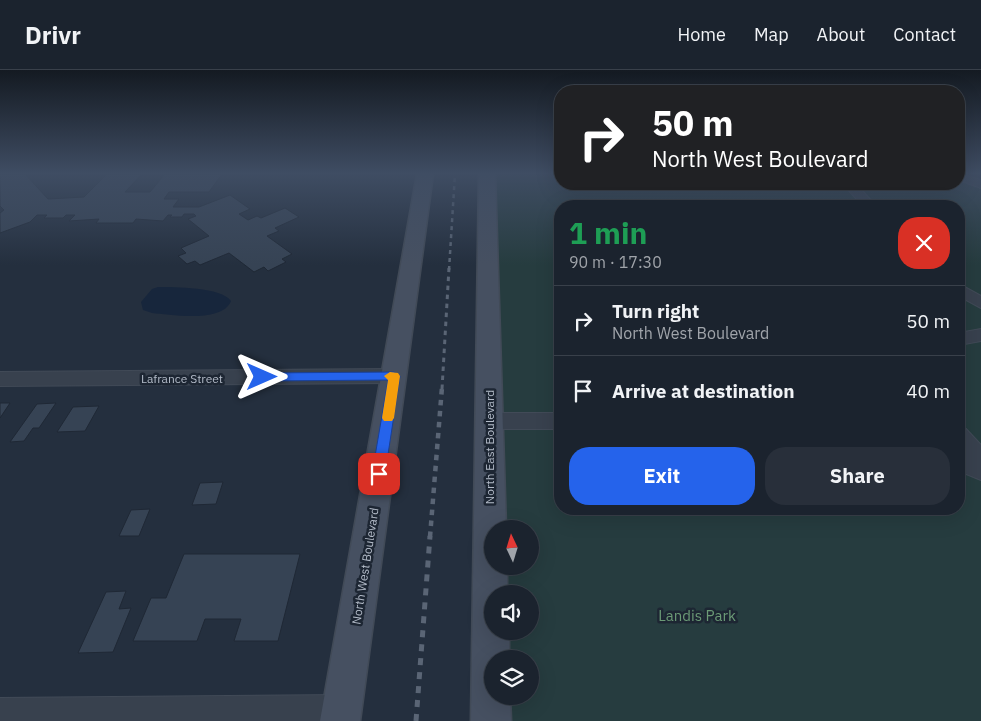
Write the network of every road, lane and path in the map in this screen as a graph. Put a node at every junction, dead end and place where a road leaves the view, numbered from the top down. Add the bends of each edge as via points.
1 (420, 204) edge
2 (487, 204) edge
3 (965, 293) edge
4 (981, 303) edge
5 (981, 335) edge
6 (965, 338) edge
7 (394, 376) junction
8 (0, 379) edge
9 (489, 421) junction
10 (554, 421) edge
11 (965, 442) edge
12 (981, 458) edge
13 (965, 464) edge
14 (981, 470) edge
15 (0, 712) edge
16 (341, 715) edge
17 (491, 721) edge

1 - 7 main road, North West Boulevard
2 - 9 main road, North East Boulevard
3 - 4 street
5 - 6 street
7 - 8 street, Lafrance Street
7 - 16 main road, North West Boulevard
9 - 10 street
9 - 17 main road, North East Boulevard
11 - 12 street
13 - 14 street
15 - 16 street

